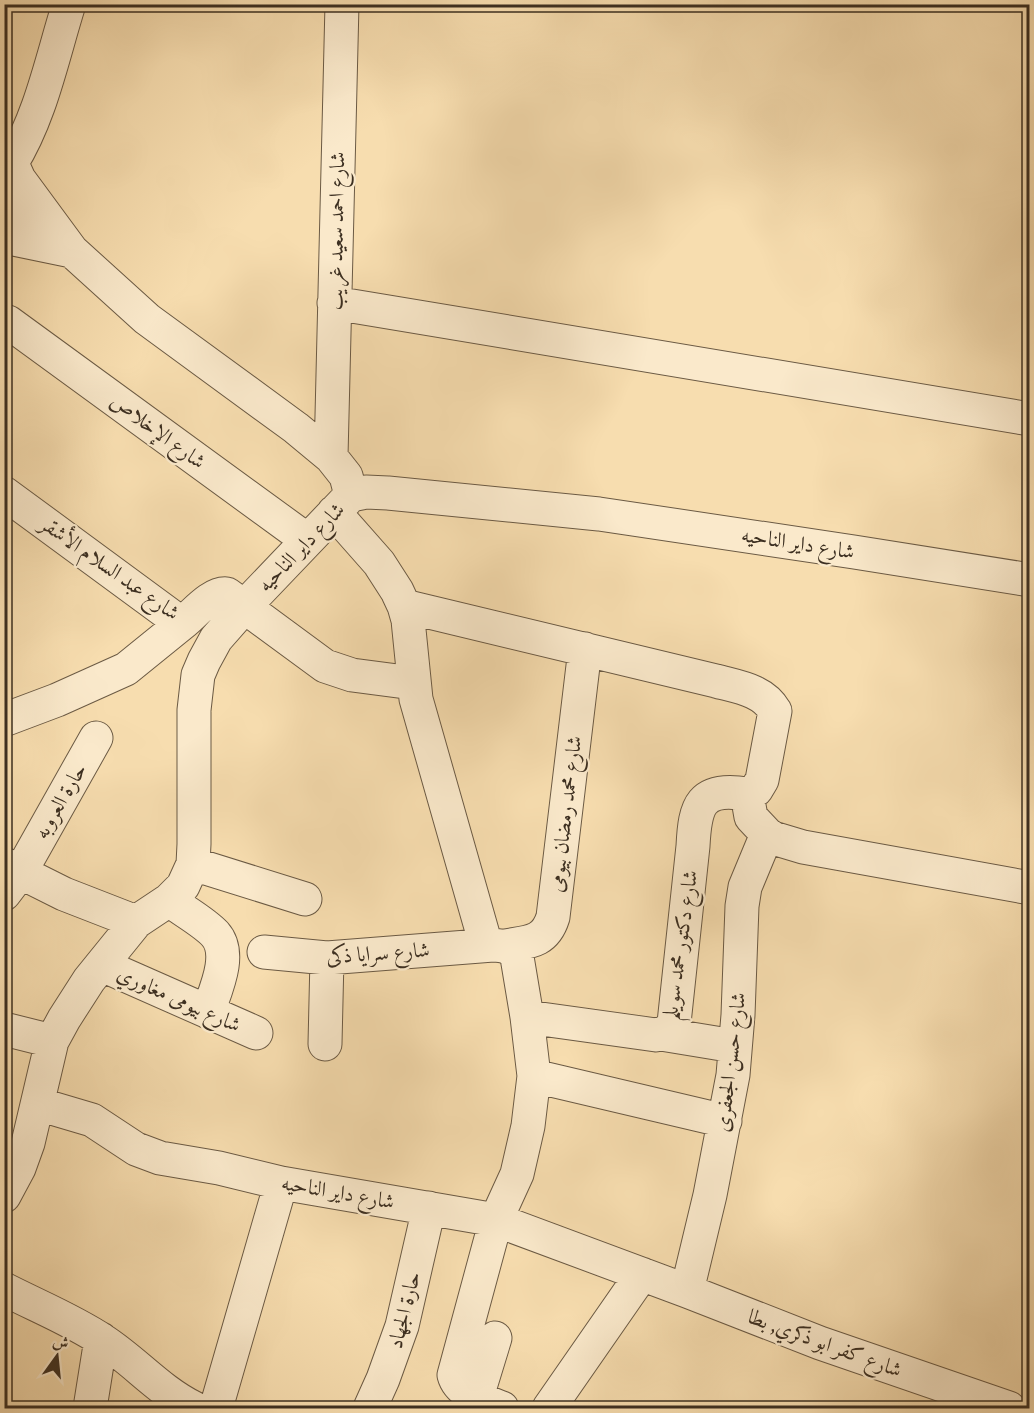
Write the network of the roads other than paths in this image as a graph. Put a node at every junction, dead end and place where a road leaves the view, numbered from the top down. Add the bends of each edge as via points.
1 (69, 4) edge
2 (342, 4) edge
3 (8, 155) edge
4 (4, 205) edge
5 (44, 213) junction
6 (4, 237) edge
7 (72, 251) junction
8 (334, 303) junction
9 (8, 322) dead end
10 (1029, 419) edge
11 (331, 457) junction
12 (4, 493) edge
13 (342, 503) junction
14 (307, 540) junction
15 (1029, 580) edge
16 (245, 606) junction
17 (404, 606) junction
18 (184, 622) junction
19 (585, 649) junction
20 (413, 683) junction
21 (4, 720) edge
22 (96, 738) dead end
23 (747, 794) junction
24 (766, 834) junction
25 (193, 864) junction
26 (10, 877) edge
27 (1029, 888) edge
28 (305, 899) dead end
29 (169, 900) junction
30 (136, 922) junction
31 (495, 945) junction
32 (264, 952) dead end
33 (327, 957) junction
34 (102, 965) junction
35 (208, 1012) junction
36 (527, 1017) junction
37 (4, 1029) edge
38 (256, 1033) dead end
39 (661, 1034) junction
40 (52, 1041) junction
41 (325, 1044) dead end
42 (734, 1046) junction
43 (534, 1076) junction
44 (38, 1104) junction
45 (725, 1121) junction
46 (281, 1183) junction
47 (5, 1192) edge
48 (429, 1208) junction
49 (496, 1220) junction
50 (642, 1274) junction
51 (4, 1289) edge
52 (687, 1291) junction
53 (495, 1338) dead end
54 (101, 1339) junction
55 (490, 1403) edge
56 (90, 1408) edge
57 (194, 1408) edge
58 (216, 1408) edge
59 (370, 1408) edge
60 (549, 1408) edge
61 (1009, 1408) edge

1 - 3 street via 32,124 23,145
2 - 8 street, شارع احمد سعيد غريب
3 - 5 street via 19,179
4 - 5 street
5 - 7 street
6 - 7 street
7 - 11 street via 147,319
8 - 10 street
8 - 11 street, شارع احمد سعيد غريب
9 - 14 street, شارع الإخلاص
11 - 13 street via 346,476
12 - 18 street, شارع عبد السلام الأشقر via 163,611
13 - 14 street, شارع داير الناحيه
13 - 15 street, شارع داير الناحيه via 366,492 599,514
13 - 17 street
14 - 16 street, شارع داير الناحيه
16 - 18 street, شارع عبد السلام الأشقر via 223,593
16 - 20 street via 325,666 352,675
16 - 25 street, شارع داير الناحيه via 216,639 198,675 194,710
17 - 19 street
17 - 20 street
18 - 21 street via 126,669
19 - 23 street via 758,693 769,700 775,711 762,780 756,790
19 - 31 street, شارع محمد رمضان بيومى via 549,928 541,938 530,942
20 - 31 street via 426,735
22 - 26 street, حارة العروبه
23 - 24 street via 751,817
23 - 39 street, شارع دكتور محمد سويلم via 708,797 694,819 674,1023
24 - 27 street via 803,847
24 - 42 street, شارع حسن الجعفرى via 745,887 742,906
25 - 28 street
25 - 29 street, شارع داير الناحيه via 183,886
26 - 30 street
29 - 30 street, شارع داير الناحيه
29 - 35 street via 215,934 221,944 223,957
30 - 34 street, شارع داير الناحيه
31 - 33 street, شارع سرايا ذكى
31 - 36 street via 512,949 517,957
32 - 33 street, شارع سرايا ذكى
33 - 41 street
34 - 35 street, شارع بيومى مغاوري
34 - 40 street, شارع داير الناحيه via 74,1001
35 - 38 street, شارع بيومى مغاوري
36 - 39 street, شارع دكتور محمد سويلم
36 - 43 street
37 - 40 street
39 - 42 street
40 - 44 street, شارع داير الناحيه
42 - 45 street, شارع حسن الجعفرى
43 - 45 street
43 - 49 street via 520,1163
44 - 46 street, شارع داير الناحيه via 92,1120 136,1149 160,1158
44 - 47 street, شارع داير الناحيه via 23,1159
45 - 52 street, شارع حسن الجعفرى
46 - 48 street, شارع داير الناحيه
46 - 58 street
48 - 49 street, شارع داير الناحيه
48 - 59 street, حارة الجهاد via 402,1326
49 - 50 street, شارع داير الناحيه
49 - 55 street via 454,1375 464,1390
50 - 52 street, شارع كفر ابو ذكري, بطا
50 - 60 street
51 - 54 street
52 - 61 street, شارع كفر ابو ذكري, بطا via 820,1343
53 - 55 street
54 - 56 street
54 - 57 street via 132,1361 157,1386

